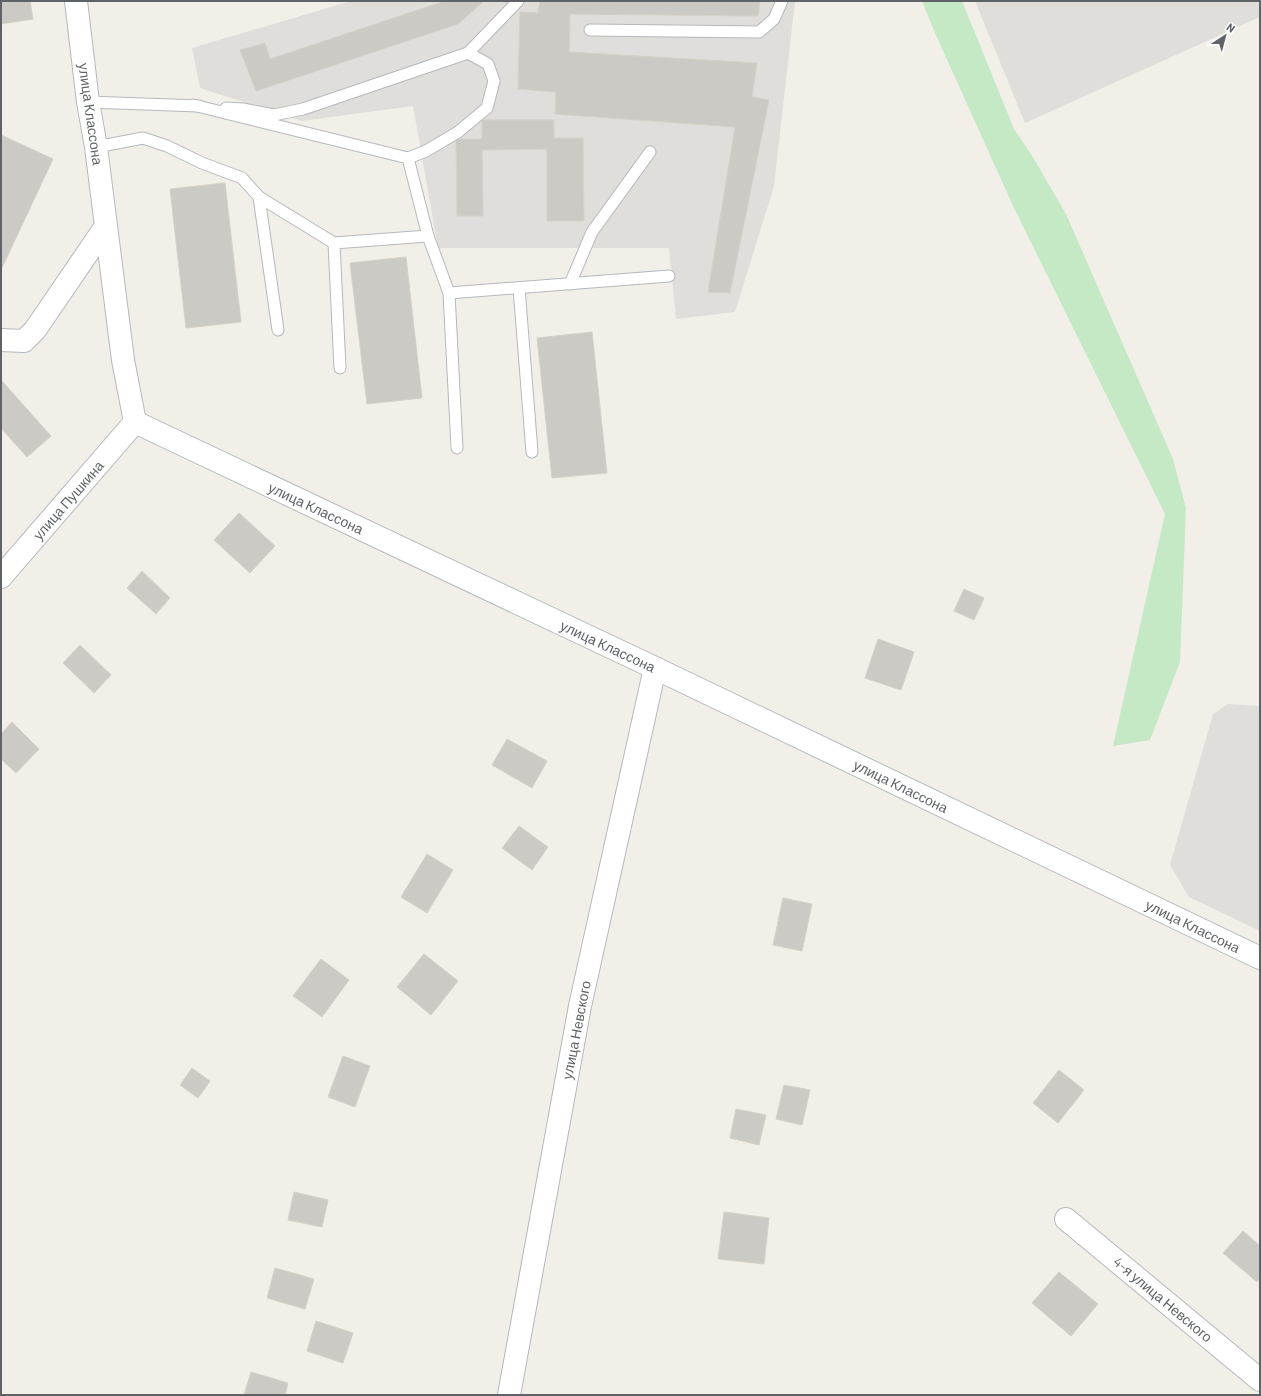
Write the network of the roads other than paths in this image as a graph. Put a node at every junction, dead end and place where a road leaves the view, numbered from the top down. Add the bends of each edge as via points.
1 (76, 1) edge
2 (518, 1) edge
3 (782, 1) edge
4 (590, 30) dead end
5 (468, 53) junction
6 (88, 102) junction
7 (193, 105) junction
8 (96, 147) junction
9 (650, 152) dead end
10 (408, 158) junction
11 (259, 197) junction
12 (106, 226) junction
13 (428, 236) junction
14 (334, 243) junction
15 (669, 276) dead end
16 (570, 284) junction
17 (519, 288) junction
18 (449, 293) junction
19 (278, 330) dead end
20 (1, 340) edge
21 (340, 368) dead end
22 (135, 422) junction
23 (457, 448) dead end
24 (532, 452) dead end
25 (1, 577) edge
26 (655, 668) junction
27 (1260, 958) edge
28 (1066, 1219) dead end
29 (1260, 1380) edge
30 (509, 1395) edge

1 - 6 street, улица Классона
2 - 5 lane
3 - 4 lane via 774,19 759,32
5 - 7 lane via 303,109 274,115 243,109
5 - 10 lane via 488,64 494,80 487,108 458,132 426,151
6 - 7 lane
6 - 8 street, улица Классона
7 - 10 lane
8 - 11 lane via 143,138 242,178
8 - 12 street, улица Классона
9 - 16 lane via 592,232
10 - 13 lane
11 - 14 lane
11 - 19 lane
12 - 20 street via 35,330 24,341
12 - 22 street, улица Классона via 123,360
13 - 14 lane
13 - 18 lane
14 - 21 lane
15 - 16 lane
16 - 17 lane
17 - 18 lane
17 - 24 lane
18 - 23 lane
22 - 25 street, улица Пушкина
22 - 26 street, улица Классона
26 - 27 street, улица Классона
26 - 30 street, улица Невского via 580,1006
28 - 29 street, 4-я улица Невского

